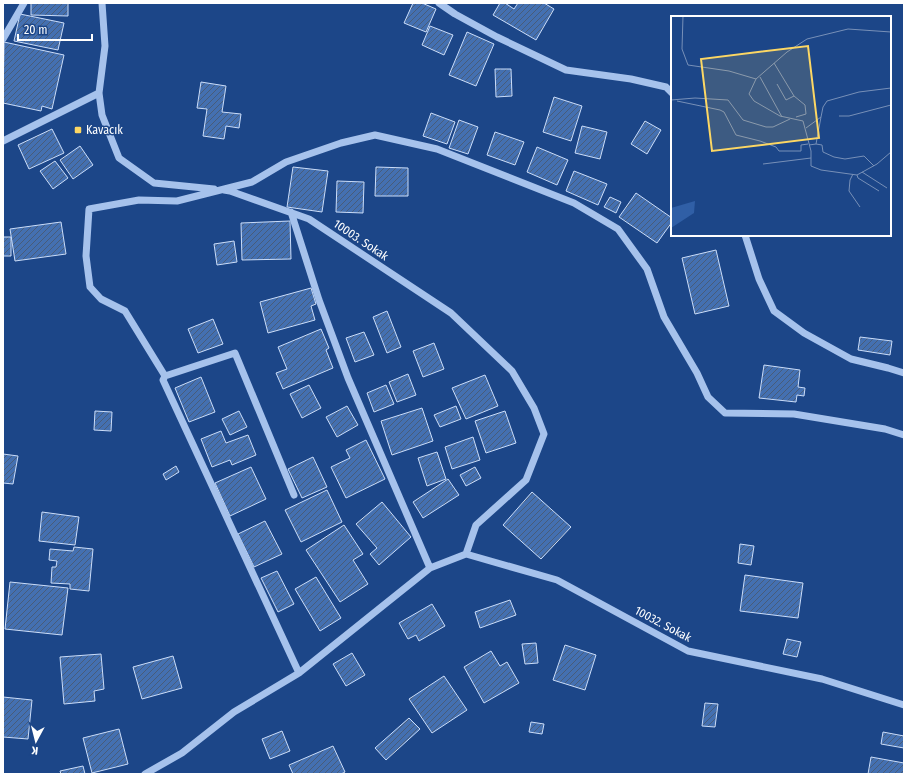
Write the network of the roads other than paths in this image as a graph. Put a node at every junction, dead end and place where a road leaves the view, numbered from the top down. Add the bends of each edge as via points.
1 (24, 3) edge
2 (102, 3) edge
3 (439, 3) edge
4 (3, 39) edge
5 (671, 92) edge
6 (99, 93) junction
7 (3, 141) edge
8 (217, 190) junction
9 (291, 212) junction
10 (745, 236) edge
11 (904, 374) edge
12 (165, 376) junction
13 (904, 435) edge
14 (294, 495) dead end
15 (466, 554) junction
16 (430, 568) junction
17 (299, 673) junction
18 (904, 705) edge
19 (145, 774) edge

1 - 4 street
2 - 6 street, 10003. Sokak via 105,46
3 - 5 street via 497,37 566,70 631,79 666,87
6 - 7 street
6 - 8 street, 10003. Sokak via 102,115 119,158 154,183
8 - 9 street, 10003. Sokak via 230,191
8 - 12 street via 178,201 139,200 89,209 86,256 90,287 101,299 125,311
8 - 13 street via 252,182 286,162 341,143 374,135 437,149 574,203 618,228 647,269 664,317 697,372 708,397 725,413 794,414 885,429
9 - 15 street, 10003. Sokak via 309,219 451,313 512,371 534,408 544,434 526,480 476,525
9 - 16 street via 319,300 348,378
10 - 11 street via 759,279 774,311 804,333 851,359
12 - 14 street via 235,354
12 - 17 street via 163,380
15 - 16 street
15 - 18 street, 10032. Sokak via 557,580 688,651 822,679
16 - 17 street
17 - 19 street via 234,712 182,753

